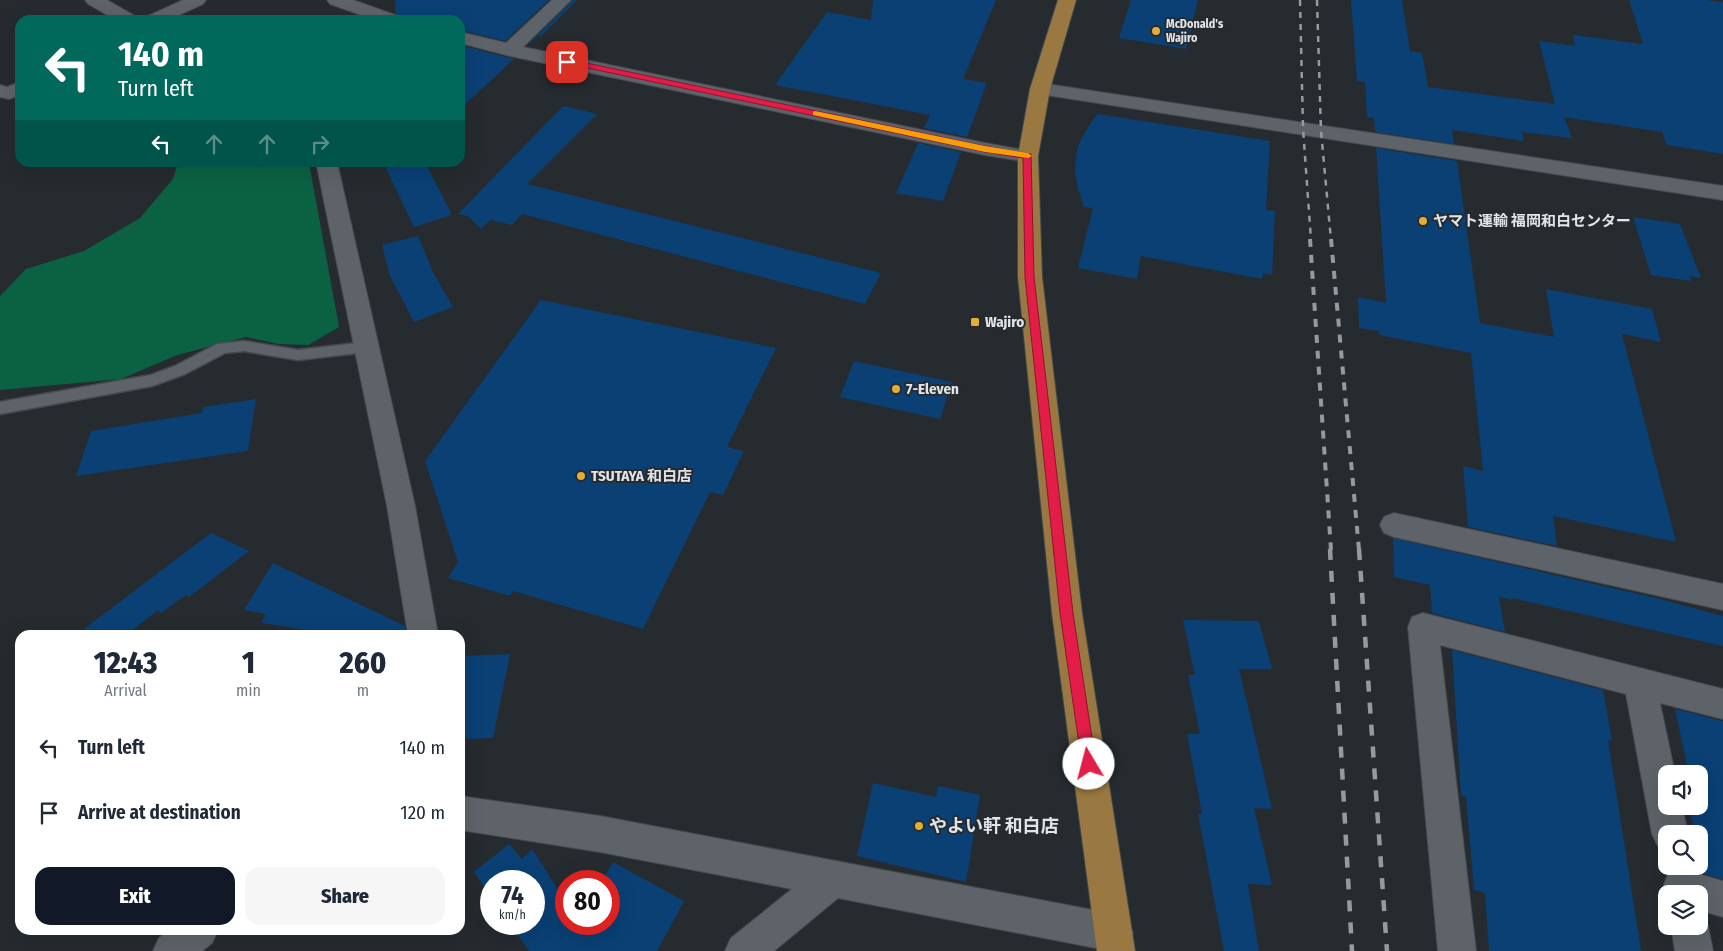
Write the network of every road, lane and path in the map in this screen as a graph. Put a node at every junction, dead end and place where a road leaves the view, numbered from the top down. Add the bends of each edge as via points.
1 (94, 0) edge
2 (197, 0) edge
3 (336, 0) edge
4 (562, 0) edge
5 (1067, 0) edge
6 (120, 15) edge
7 (167, 15) edge
8 (374, 15) edge
9 (465, 38) edge
10 (510, 50) junction
11 (1040, 89) junction
12 (15, 90) edge
13 (0, 91) edge
14 (1028, 156) junction
15 (327, 167) edge
16 (1723, 193) edge
17 (366, 346) junction
18 (0, 408) edge
19 (1394, 525) dead end
20 (1723, 597) edge
21 (422, 630) edge
22 (1640, 682) junction
23 (1723, 704) edge
24 (465, 814) edge
25 (1668, 825) edge
26 (833, 879) junction
27 (1680, 882) edge
28 (1723, 899) edge
29 (193, 935) edge
30 (1691, 935) edge
31 (1115, 942) edge
32 (172, 951) edge
33 (744, 951) edge
34 (1458, 951) edge
35 (1694, 951) edge

1 - 6 street
2 - 7 street
3 - 8 street
4 - 10 street
5 - 11 highway
9 - 10 street
10 - 14 street
11 - 14 highway
11 - 16 street
12 - 13 street
14 - 31 highway via 1030,277 1063,584
15 - 17 street
17 - 18 lane via 298,355 244,346 222,348 180,370 152,380
17 - 21 street via 401,506
19 - 20 street
22 - 23 street
22 - 25 street
22 - 34 street via 1424,627
24 - 26 street via 600,834
26 - 31 street
26 - 33 street
27 - 28 street
29 - 32 street
30 - 35 street

